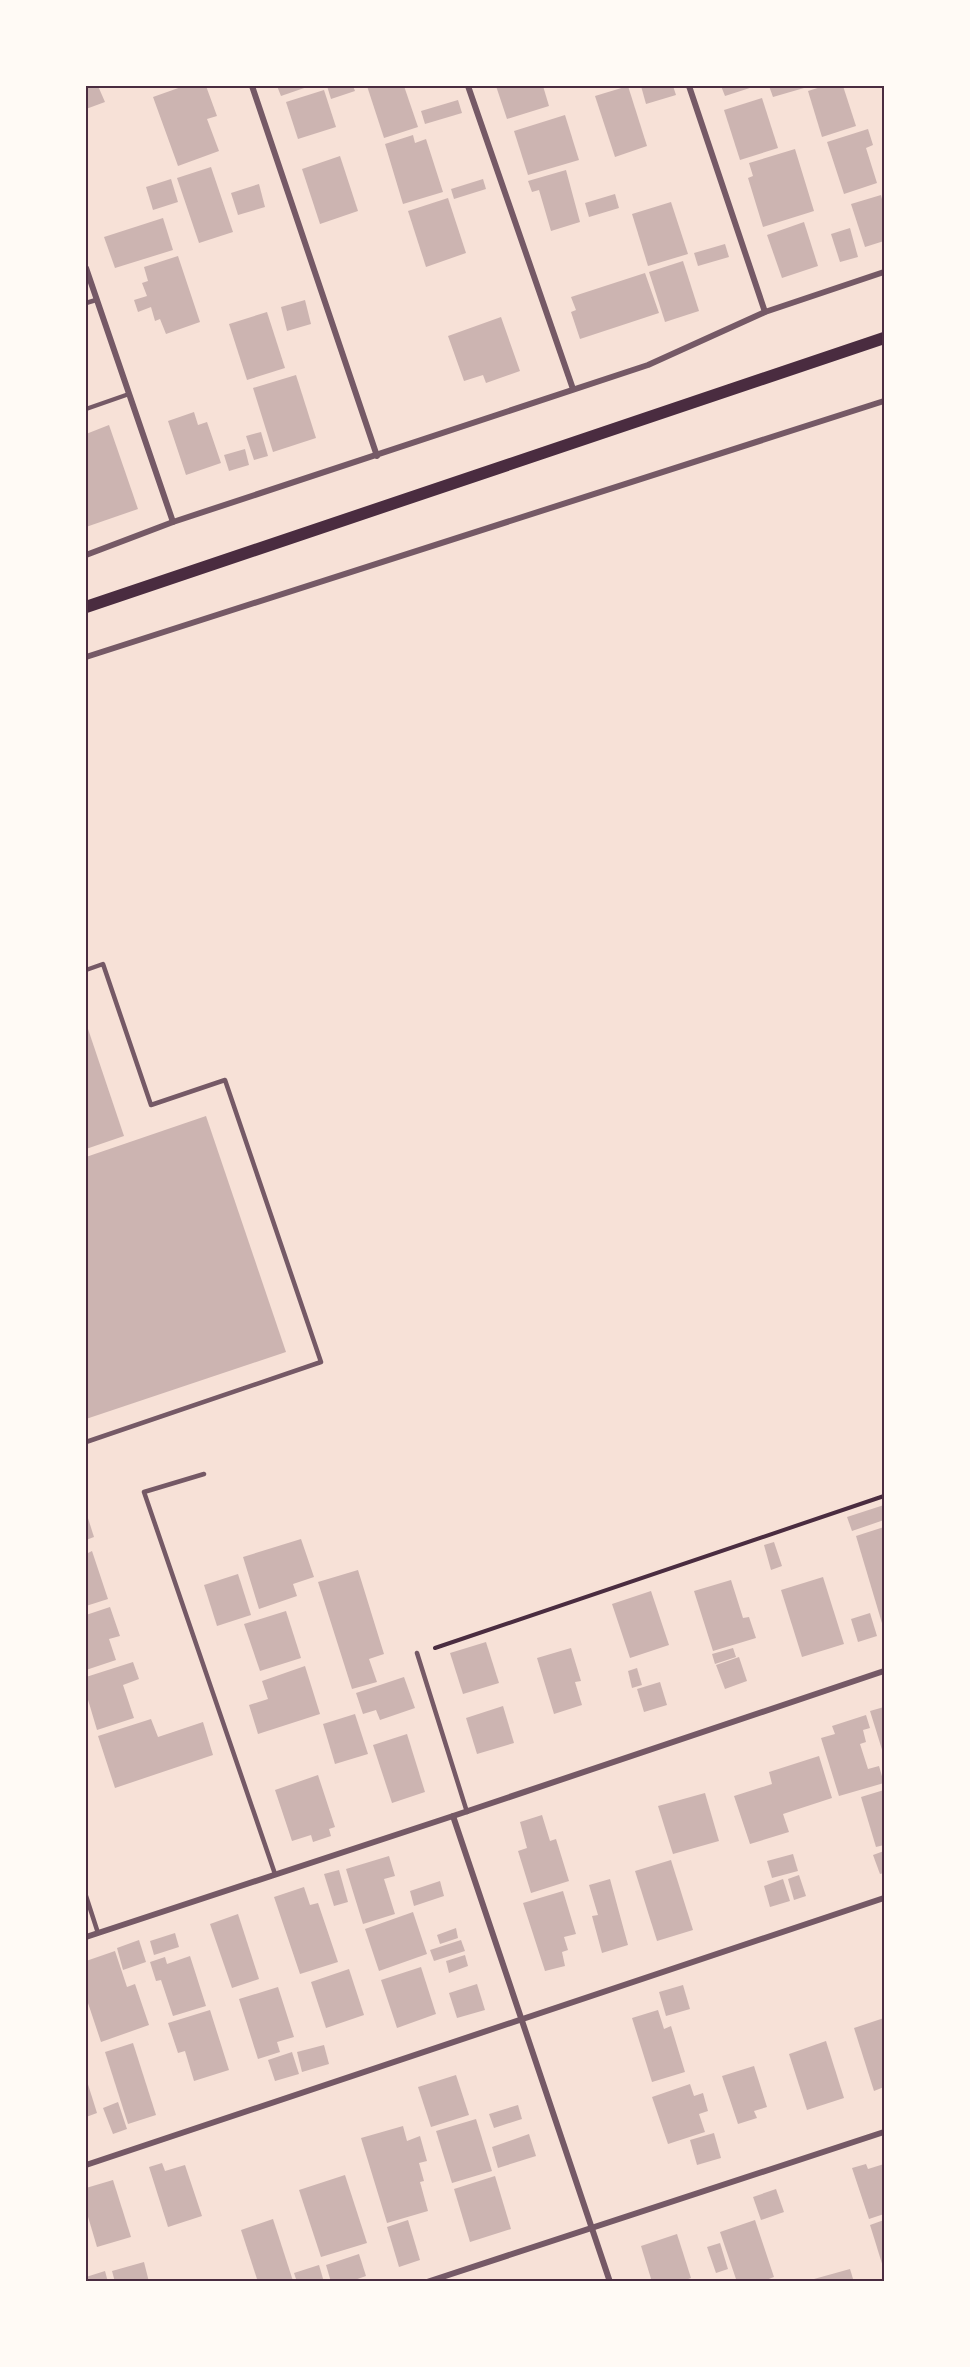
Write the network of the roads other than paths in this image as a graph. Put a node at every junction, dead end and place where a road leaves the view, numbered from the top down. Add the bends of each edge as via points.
1 (252, 86) edge
2 (468, 86) edge
3 (688, 86) edge
4 (86, 268) edge
5 (885, 272) edge
6 (96, 300) junction
7 (86, 303) edge
8 (765, 312) junction
9 (885, 338) edge
10 (573, 389) junction
11 (129, 394) junction
12 (885, 401) edge
13 (86, 409) edge
14 (377, 456) junction
15 (173, 522) junction
16 (86, 555) edge
17 (86, 607) edge
18 (86, 657) edge
19 (86, 970) edge
20 (86, 1442) edge
21 (204, 1474) dead end
22 (417, 1653) road end
23 (885, 1671) edge
24 (467, 1812) junction
25 (453, 1816) junction
26 (275, 1874) junction
27 (86, 1896) edge
28 (885, 1898) edge
29 (98, 1933) junction
30 (86, 1937) edge
31 (521, 2020) junction
32 (885, 2132) edge
33 (86, 2165) edge
34 (592, 2226) junction
35 (427, 2282) edge
36 (610, 2282) edge

1 - 14 street
2 - 10 street
3 - 8 street
4 - 6 street
5 - 8 street
6 - 7 lane
6 - 11 street
8 - 10 street via 648,365
9 - 17 main road
10 - 14 street
11 - 13 lane
11 - 15 street
12 - 18 street
14 - 15 street
15 - 16 street
19 - 20 lane via 103,964 151,1105 225,1080 321,1362
21 - 26 lane via 144,1492
22 - 24 lane
23 - 24 street
24 - 25 street
25 - 26 street
25 - 31 street
26 - 29 street
27 - 29 lane
28 - 31 street
29 - 30 street
31 - 33 street
31 - 34 street
32 - 34 street
34 - 35 street
34 - 36 street

